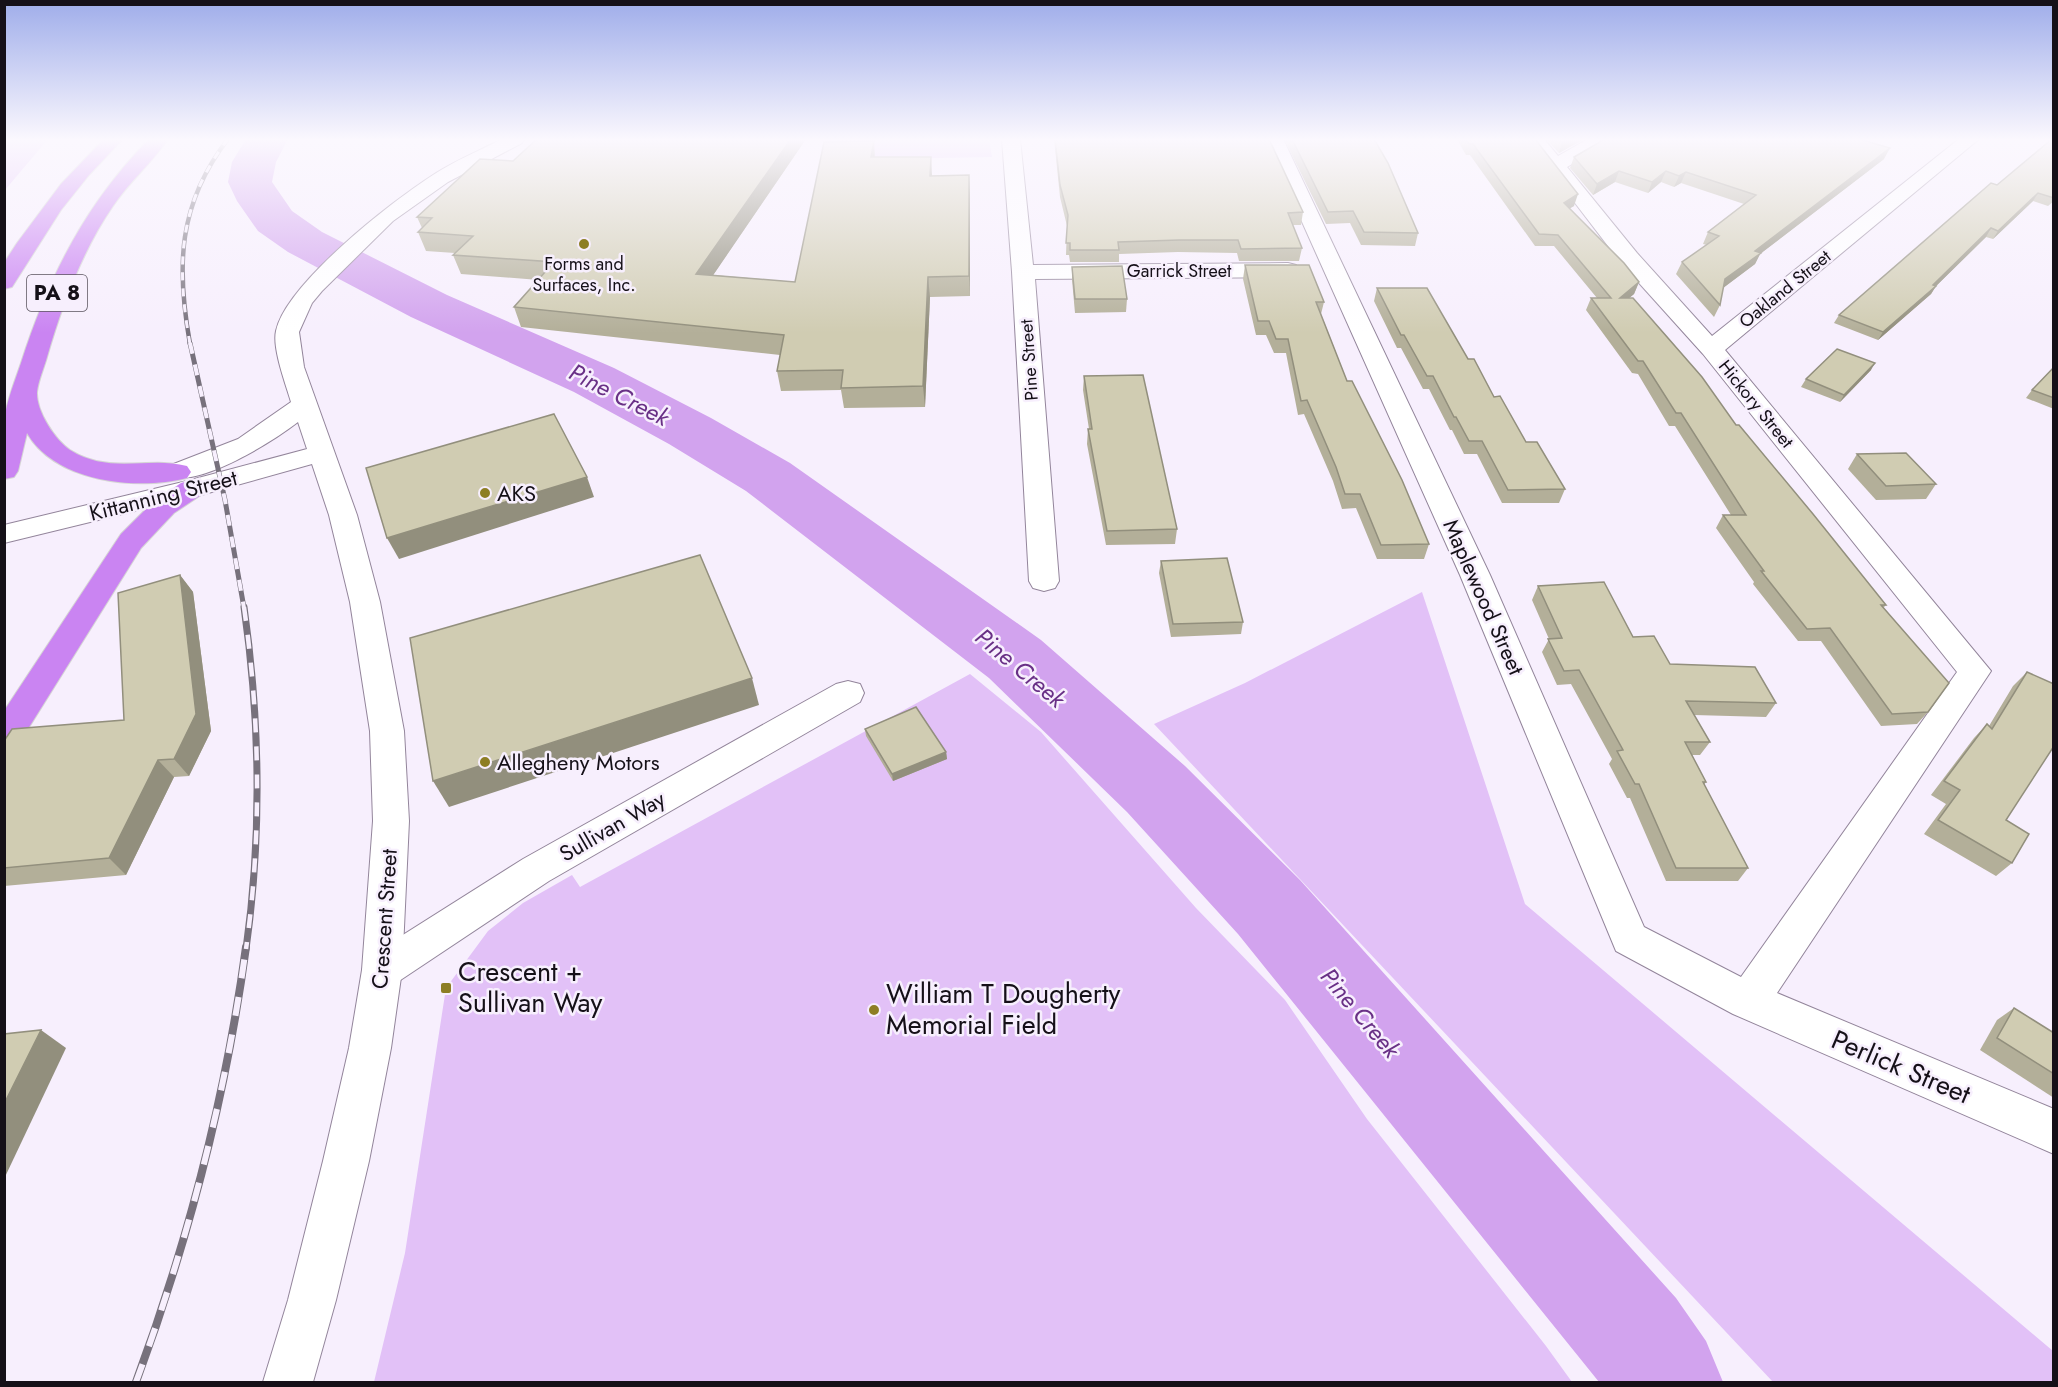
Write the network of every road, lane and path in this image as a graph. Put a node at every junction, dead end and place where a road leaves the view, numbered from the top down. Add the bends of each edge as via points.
1 (56, 204) edge
2 (105, 204) edge
3 (404, 204) edge
4 (1017, 204) edge
5 (1304, 204) edge
6 (1587, 204) edge
7 (1890, 204) edge
8 (1335, 269) junction
9 (1023, 272) junction
10 (4, 282) edge
11 (1712, 349) junction
12 (24, 391) junction
13 (305, 404) junction
14 (321, 453) junction
15 (4, 471) edge
16 (184, 481) junction
17 (4, 513) edge
18 (4, 534) edge
19 (1044, 580) dead end
20 (848, 693) dead end
21 (4, 739) edge
22 (382, 970) junction
23 (1748, 1001) junction
24 (2054, 1132) edge
25 (288, 1383) edge

1 - 10 highway, PA 8
2 - 12 highway, PA 8 via 59,287
3 - 13 street, Crescent Street via 367,234 301,301 287,332 292,367
4 - 9 street, Pine Street
5 - 8 street, Maplewood Street
6 - 11 street, Hickory Street via 1629,258
7 - 11 street, Oakland Street
8 - 9 street, Garrick Street
8 - 23 street, Maplewood Street via 1475,575 1630,939
9 - 19 street, Pine Street
11 - 23 street, Hickory Street via 1975,672
12 - 15 highway, PA 8
12 - 16 highway via 33,425 62,458 82,467
13 - 14 street, Crescent Street
13 - 16 street, Kittanning Street via 254,443 216,460
14 - 16 street, Kittanning Street
14 - 22 street, Crescent Street via 343,515 365,602 387,731 391,821
16 - 17 street, Kittanning Street
16 - 18 street, Kittanning Street
16 - 21 highway via 131,541
20 - 22 street, Sullivan Way via 536,870
22 - 25 street, Crescent Street via 346,1161
23 - 24 street, Perlick Street

